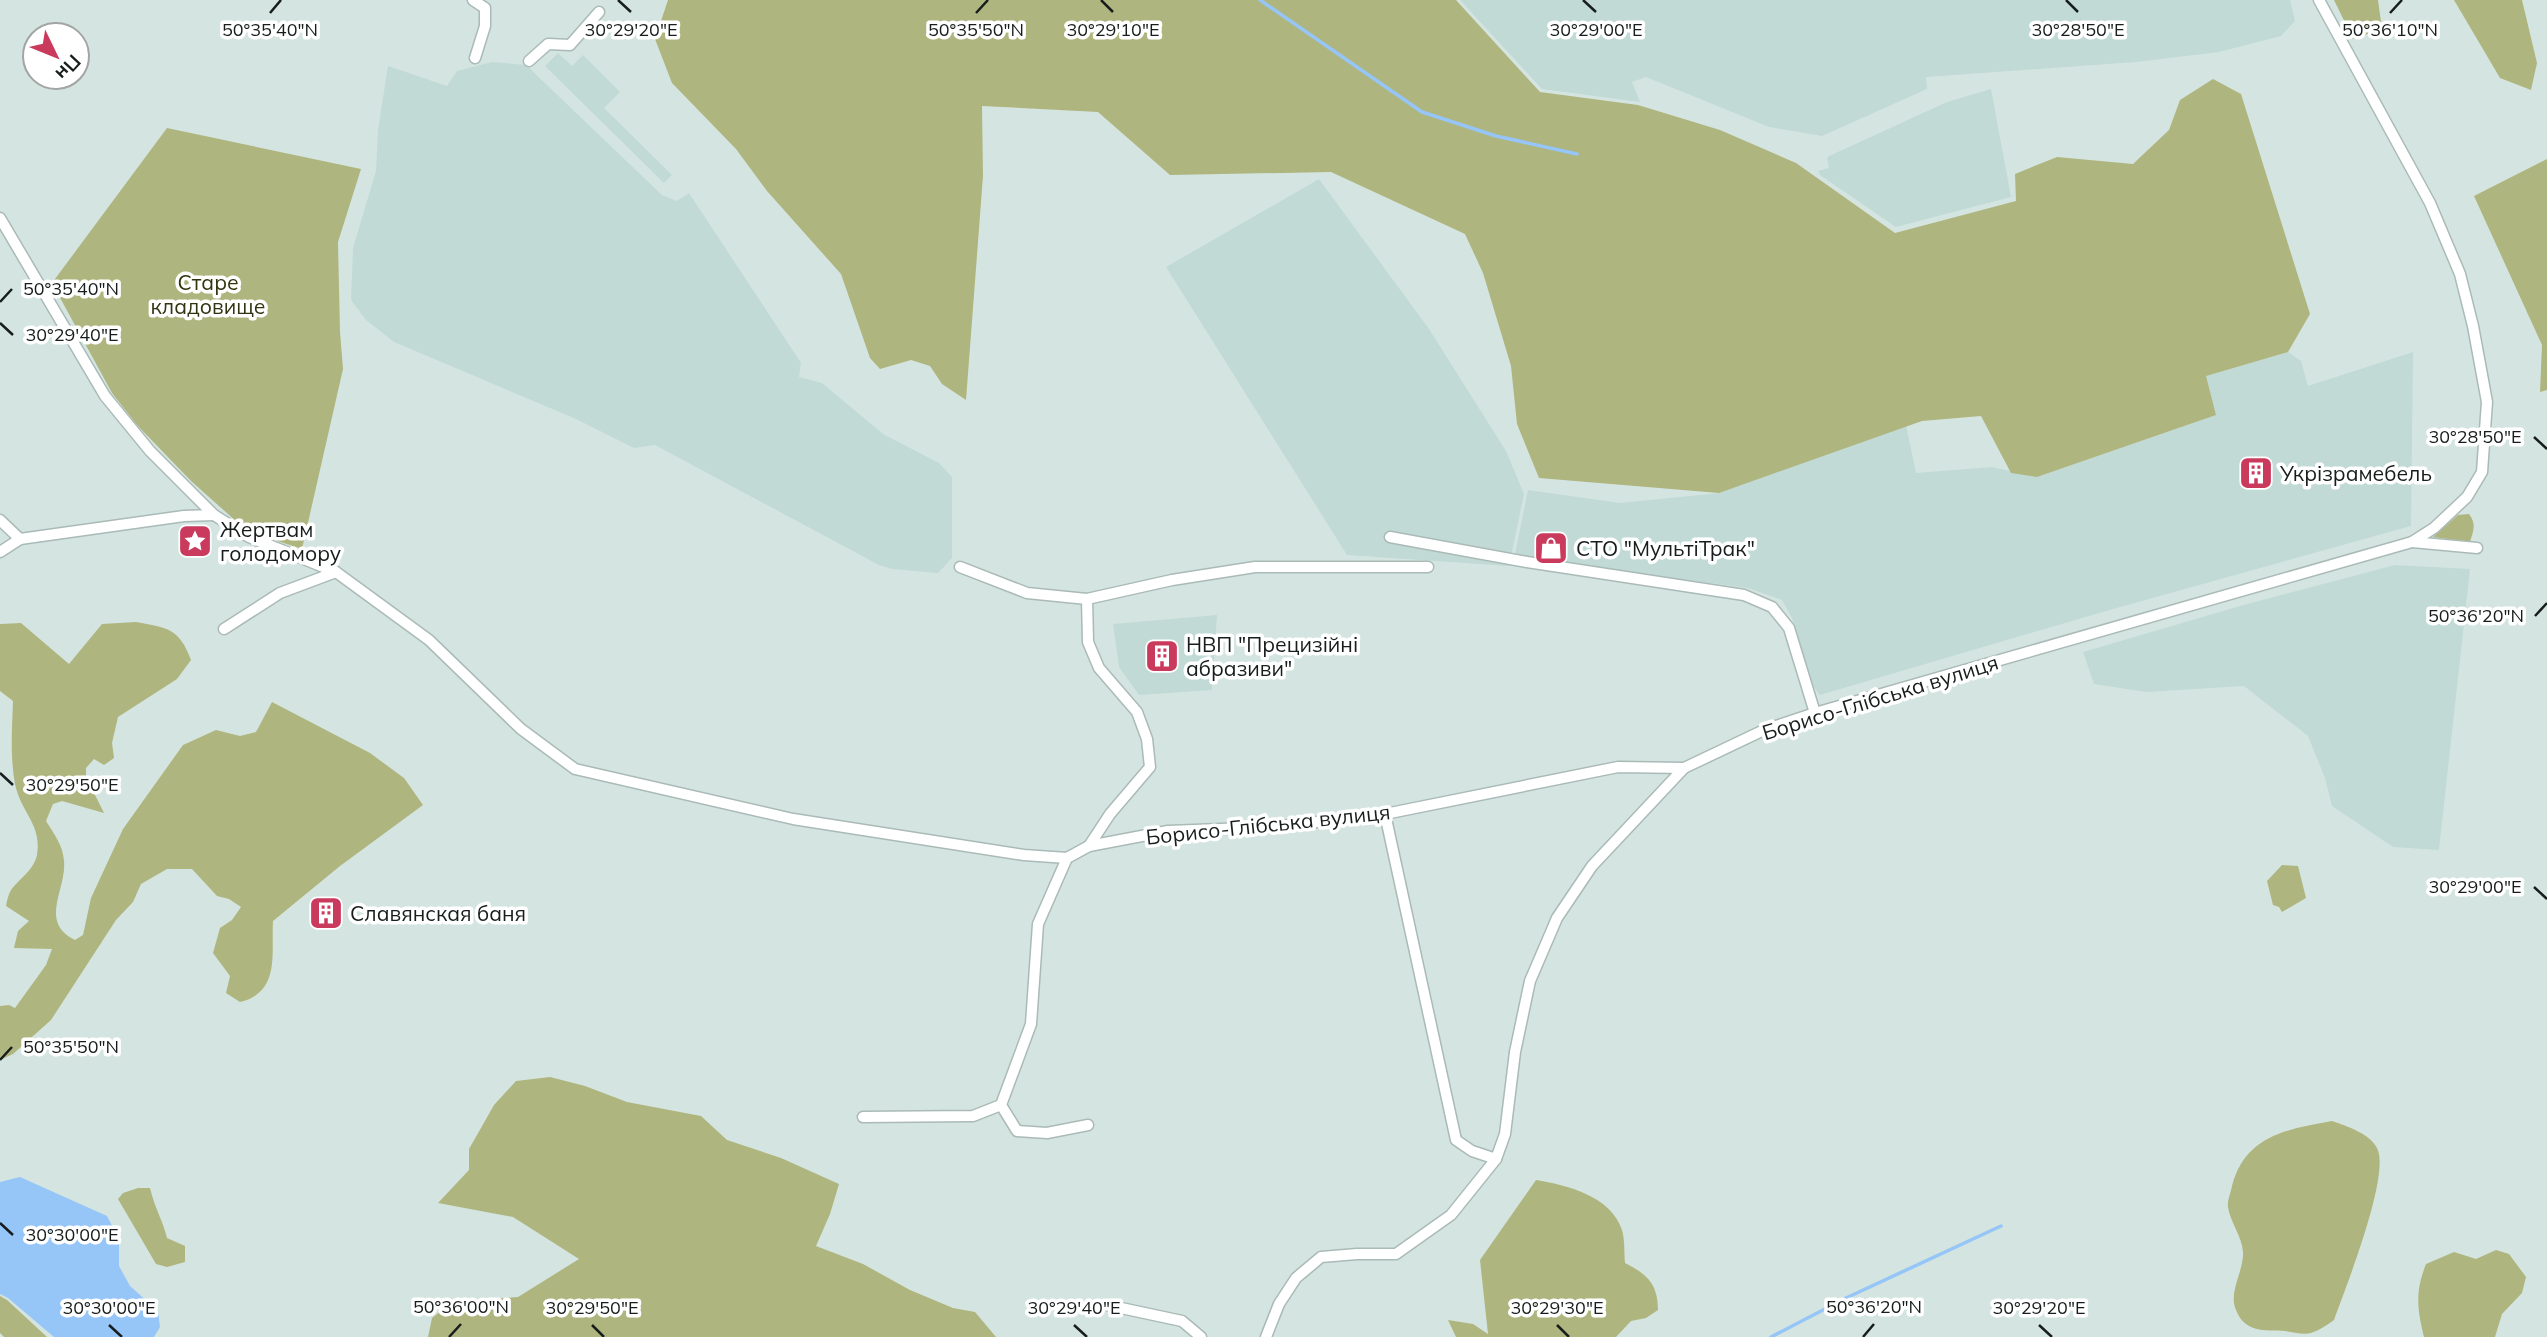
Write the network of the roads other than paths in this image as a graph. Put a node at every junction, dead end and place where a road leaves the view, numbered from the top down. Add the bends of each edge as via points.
1 (473, 0) edge
2 (2319, 0) edge
3 (599, 12) dead end
4 (475, 58) dead end
5 (529, 61) dead end
6 (0, 218) edge
7 (214, 515) junction
8 (0, 520) edge
9 (1390, 537) dead end
10 (20, 539) junction
11 (2412, 542) junction
12 (2477, 548) dead end
13 (0, 552) edge
14 (960, 566) dead end
15 (1429, 567) dead end
16 (336, 572) junction
17 (1087, 599) junction
18 (224, 629) dead end
19 (1815, 713) junction
20 (1684, 768) junction
21 (1385, 814) junction
22 (1089, 846) junction
23 (1067, 858) junction
24 (1001, 1105) junction
25 (863, 1118) dead end
26 (1088, 1125) dead end
27 (1496, 1159) junction
28 (1107, 1305) dead end
29 (1201, 1337) edge
30 (1266, 1337) edge

1 - 4 street via 485,8 485,26
2 - 11 street, Борисо-Глібська вулиця via 2430,203 2460,274 2487,402 2482,472 2467,497
3 - 5 street via 570,45 548,44
6 - 7 street via 105,396 143,443
7 - 10 street
7 - 16 street via 249,537
8 - 10 street
9 - 19 street via 1744,595 1772,607 1789,628
10 - 13 street
11 - 12 street, Борисо-Глібська вулиця
11 - 19 street, Борисо-Глібська вулиця
14 - 17 street via 1027,593
15 - 17 street via 1255,567
16 - 18 street via 280,593
16 - 23 street via 429,640 520,729 575,769 793,819
17 - 22 street via 1088,642 1098,668 1136,712 1147,739 1150,767
19 - 20 street, Борисо-Глібська вулиця via 1764,730
20 - 21 street, Борисо-Глібська вулиця via 1618,767
20 - 27 street via 1592,866 1557,918 1530,981
21 - 22 street, Борисо-Глібська вулиця via 1274,827 1168,831
21 - 27 street via 1456,1140
22 - 23 street, Борисо-Глібська вулиця
23 - 24 street via 1038,923 1031,1024
24 - 25 street via 973,1116
24 - 26 street via 1017,1131 1047,1133
27 - 30 street via 1451,1215 1396,1254 1321,1258 1296,1278
28 - 29 street via 1182,1321

